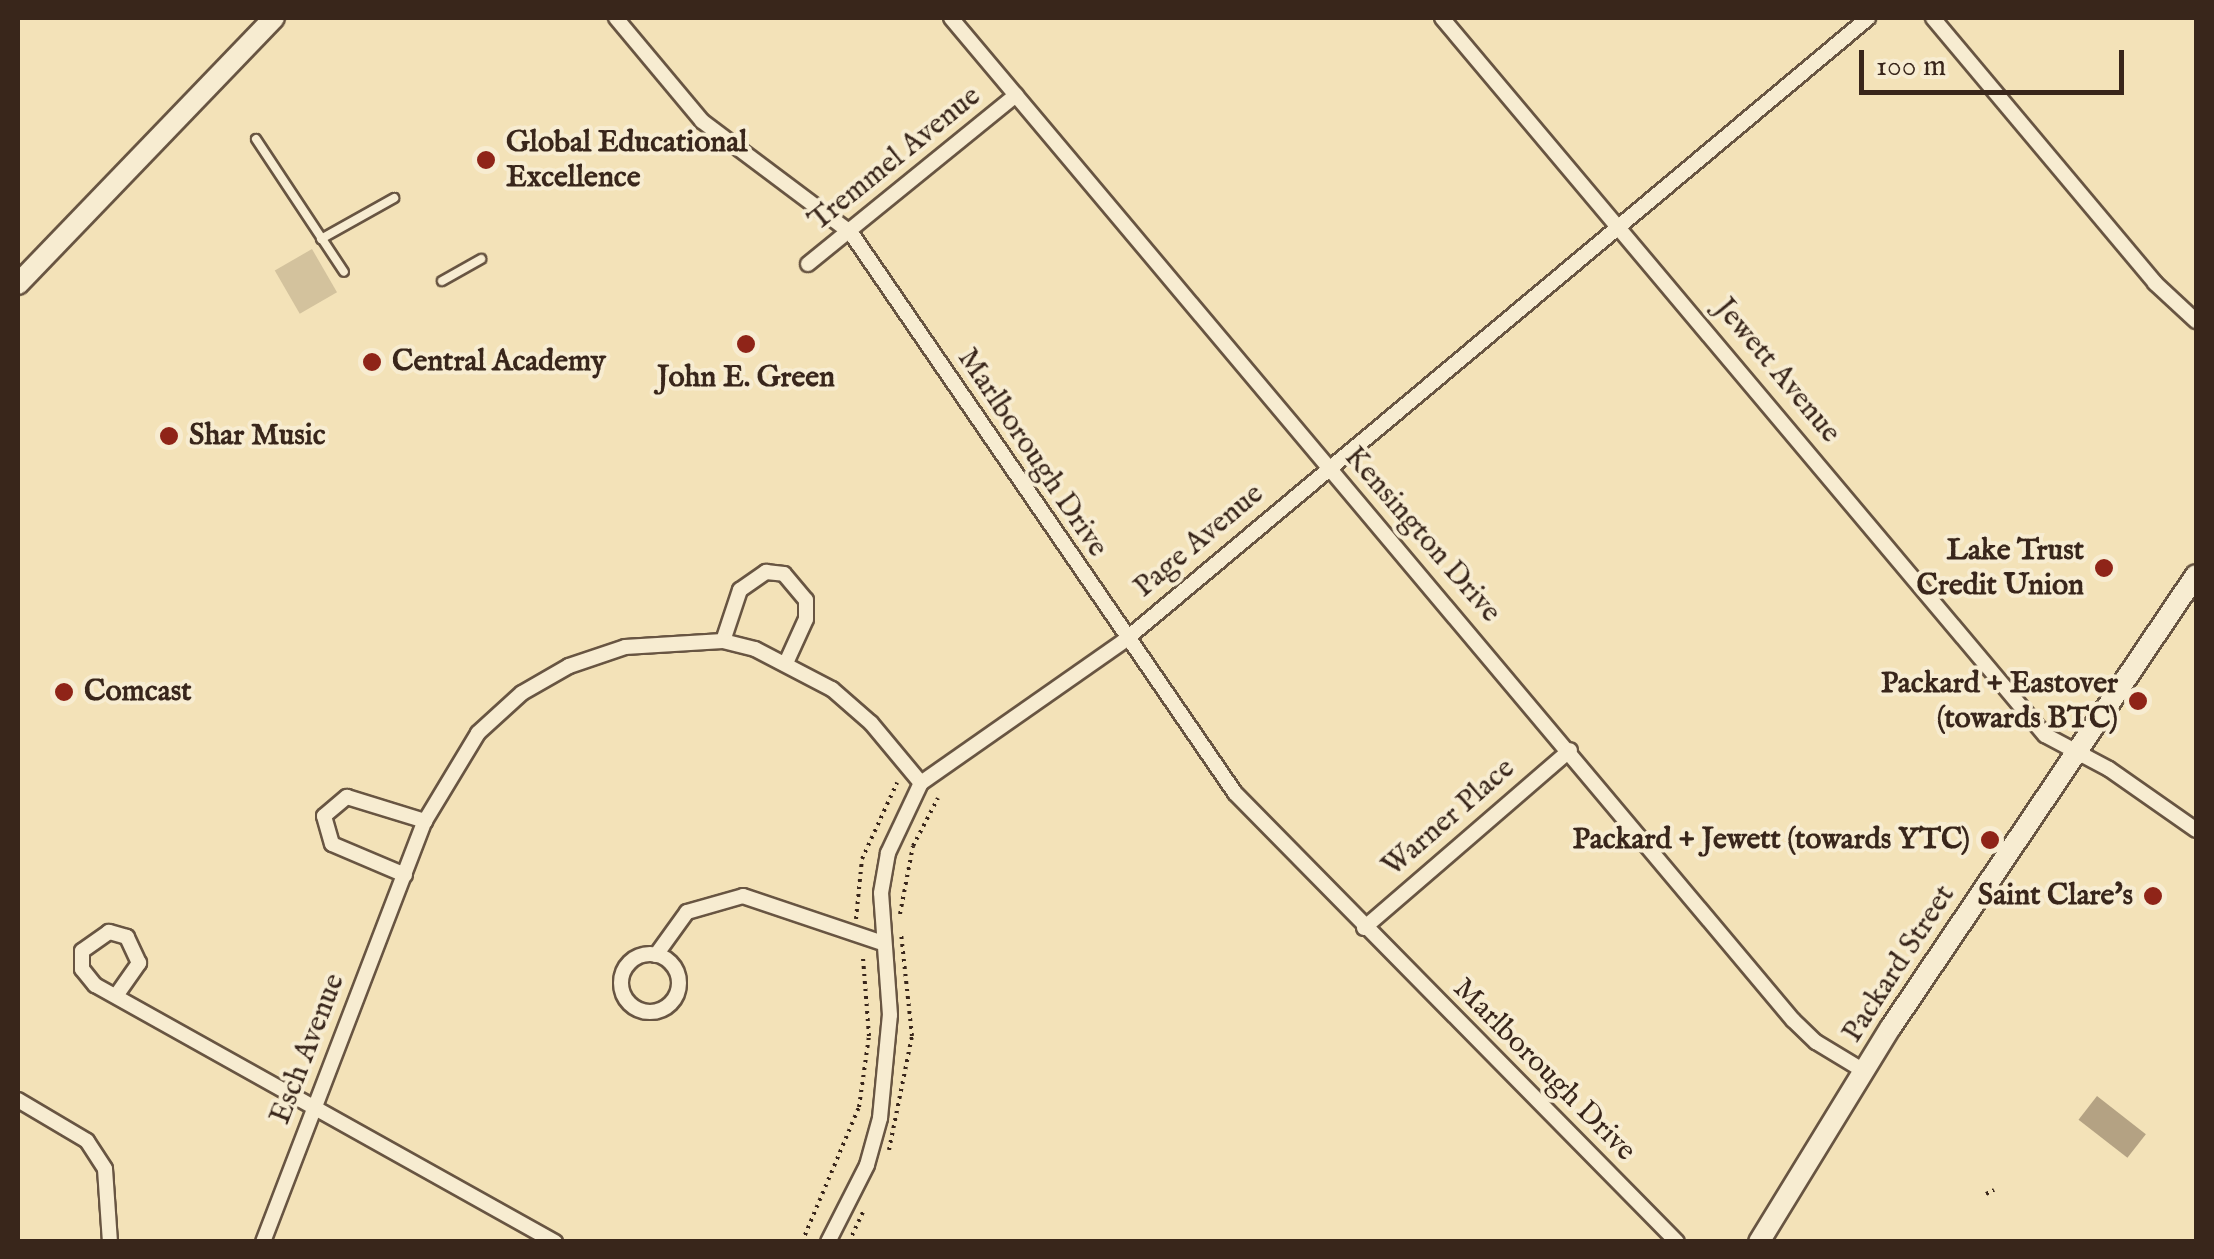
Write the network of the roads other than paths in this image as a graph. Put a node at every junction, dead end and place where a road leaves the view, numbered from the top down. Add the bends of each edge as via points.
1 (274, 18) edge
2 (616, 18) edge
3 (951, 18) edge
4 (1442, 18) edge
5 (1868, 18) edge
6 (1933, 18) edge
7 (1016, 95) junction
8 (256, 140) dead end
9 (394, 198) dead end
10 (1617, 224) junction
11 (851, 233) junction
12 (321, 239) junction
13 (481, 259) dead end
14 (808, 264) dead end
15 (344, 272) dead end
16 (442, 281) dead end
17 (18, 284) edge
18 (2196, 321) edge
19 (1328, 468) junction
20 (2196, 575) edge
21 (1125, 640) junction
22 (723, 642) junction
23 (786, 663) junction
24 (1570, 750) junction
25 (2076, 753) junction
26 (921, 783) junction
27 (426, 822) junction
28 (2196, 830) edge
29 (405, 875) junction
30 (1364, 928) junction
31 (880, 942) junction
32 (656, 955) junction
33 (118, 993) junction
34 (1864, 1071) junction
35 (18, 1100) edge
36 (316, 1107) junction
37 (110, 1242) edge
38 (262, 1242) edge
39 (555, 1242) edge
40 (828, 1242) edge
41 (1677, 1242) edge
42 (1760, 1242) edge

1 - 17 main road
2 - 11 street, Marlborough Drive via 702,122
3 - 7 street, Kensington Drive
4 - 10 street, Jewett Avenue
5 - 10 street, Page Avenue
6 - 18 street via 2155,283
7 - 11 street, Tremmel Avenue
7 - 19 street, Kensington Drive
8 - 12 lane
9 - 12 lane
10 - 19 street, Page Avenue
10 - 25 street, Jewett Avenue via 2044,734
11 - 14 street, Tremmel Avenue
11 - 21 street, Marlborough Drive
12 - 15 lane
13 - 16 lane
19 - 21 street, Page Avenue
19 - 24 street, Kensington Drive
20 - 25 main road, Packard Street
21 - 26 street, Page Avenue
21 - 30 street, Marlborough Drive via 1235,793
22 - 23 street, Esch Avenue
22 - 23 street via 740,590 766,572 784,574 806,600 806,619
22 - 27 street, Esch Avenue via 625,647 570,666 522,694 478,733
23 - 26 street, Esch Avenue via 871,722
24 - 30 street, Warner Place
24 - 34 street, Kensington Drive via 1804,1032
25 - 28 street, Jewett Avenue
25 - 34 main road, Packard Street
26 - 31 street, Page Avenue via 888,853
27 - 29 street, Esch Avenue
27 - 29 street via 347,797 324,816 332,844
29 - 36 street, Esch Avenue
30 - 41 street, Marlborough Drive
31 - 32 street via 742,896 687,912
31 - 40 street, Page Avenue via 890,1015 888,1080 866,1165
32 - 32 street via 638,957 621,979 624,997 647,1012 673,1001 679,983 672,964
33 - 33 street via 139,963 126,936 109,932 82,952 82,970
33 - 36 street
34 - 42 main road, Packard Street
35 - 37 street via 87,1141 105,1169
36 - 38 street, Esch Avenue
36 - 39 street

